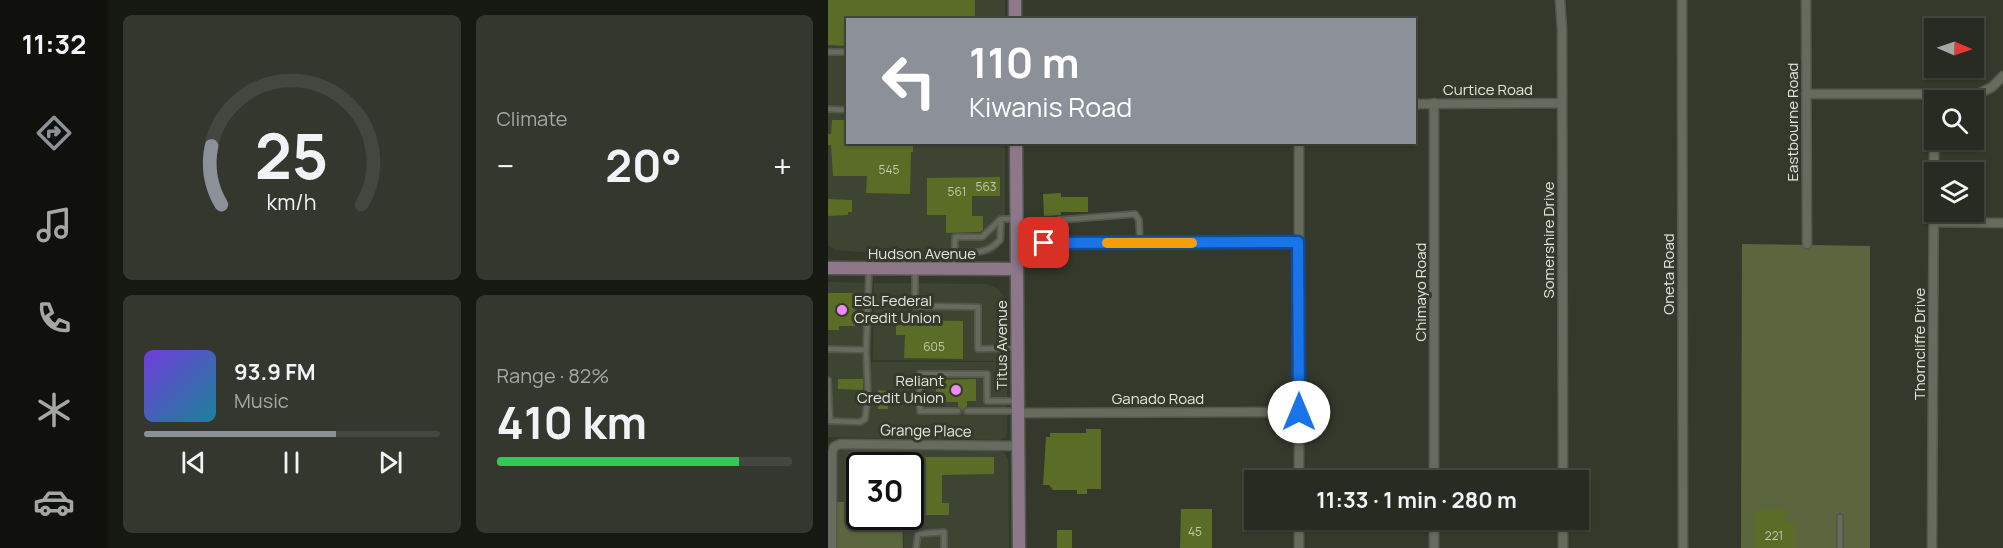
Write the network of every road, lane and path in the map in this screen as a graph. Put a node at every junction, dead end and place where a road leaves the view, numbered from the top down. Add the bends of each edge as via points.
1 (1015, 0) edge
2 (1560, 0) edge
3 (1682, 0) edge
4 (1806, 0) edge
5 (1014, 18) edge
6 (828, 52) edge
7 (846, 52) edge
8 (2003, 76) edge
9 (1984, 91) edge
10 (1806, 94) junction
11 (1924, 95) edge
12 (1562, 103) junction
13 (1416, 104) edge
14 (1434, 104) junction
15 (828, 110) edge
16 (846, 110) edge
17 (1016, 144) edge
18 (1299, 144) edge
19 (1001, 219) junction
20 (1017, 219) junction
21 (1934, 222) joint
22 (2003, 223) edge
23 (982, 237) junction
24 (1298, 242) junction
25 (1017, 243) junction
26 (1058, 243) junction
27 (1140, 243) junction
28 (1807, 244) dead end
29 (982, 252) junction
30 (955, 253) junction
31 (828, 268) edge
32 (869, 269) junction
33 (915, 269) junction
34 (954, 269) junction
35 (1017, 269) junction
36 (1017, 348) junction
37 (828, 349) edge
38 (866, 350) junction
39 (828, 380) edge
40 (1018, 408) junction
41 (958, 411) dead end
42 (967, 411) dead end
43 (1299, 412) junction
44 (1018, 446) junction
45 (1299, 470) edge
46 (1434, 470) edge
47 (1563, 470) edge
48 (1840, 517) dead end
49 (1299, 530) edge
50 (1434, 530) edge
51 (1563, 530) edge
52 (832, 548) edge
53 (916, 548) edge
54 (944, 548) edge
55 (1019, 548) edge
56 (1299, 548) edge
57 (1434, 548) edge
58 (1563, 548) edge
59 (1683, 548) edge
60 (1840, 548) edge
61 (1932, 548) edge

1 - 5 main road
2 - 12 street, Somershire Drive
3 - 59 street, Oneta Road
4 - 10 street, Eastbourne Road
6 - 7 lane
8 - 9 street
10 - 11 street
10 - 28 street, Eastbourne Road
12 - 14 street, Curtice Road
12 - 47 street, Somershire Drive
13 - 14 street, Curtice Road
14 - 46 street, Chimayo Road
15 - 16 lane
17 - 20 main road, Titus Avenue
18 - 24 street
19 - 20 lane
19 - 23 lane
19 - 29 lane via 1000,240 991,250
20 - 25 main road, Titus Avenue
21 - 22 street
21 - 61 street, Thorncliffe Drive
23 - 29 lane
23 - 30 lane via 955,237
24 - 27 street
24 - 43 street
25 - 26 street
25 - 35 main road, Titus Avenue
26 - 27 street
26 - 27 lane via 1059,220 1135,214
29 - 30 lane
30 - 34 lane
31 - 32 main road, Hudson Avenue
32 - 33 main road, Hudson Avenue
32 - 38 lane
33 - 34 main road, Hudson Avenue
33 - 36 lane via 915,306 978,307 978,349
34 - 35 main road, Hudson Avenue
35 - 36 main road, Titus Avenue
36 - 40 main road, Titus Avenue
37 - 38 lane
38 - 39 lane via 865,419 830,421
40 - 41 lane via 987,402 987,374 920,374 920,411
40 - 42 lane
40 - 43 street, Ganado Road
40 - 44 main road, Titus Avenue
43 - 45 street
44 - 52 street, Grange Place via 856,443 834,447
44 - 55 main road, Titus Avenue
48 - 60 lane
49 - 56 street
50 - 57 street
51 - 58 street
53 - 54 lane via 918,534 944,532

